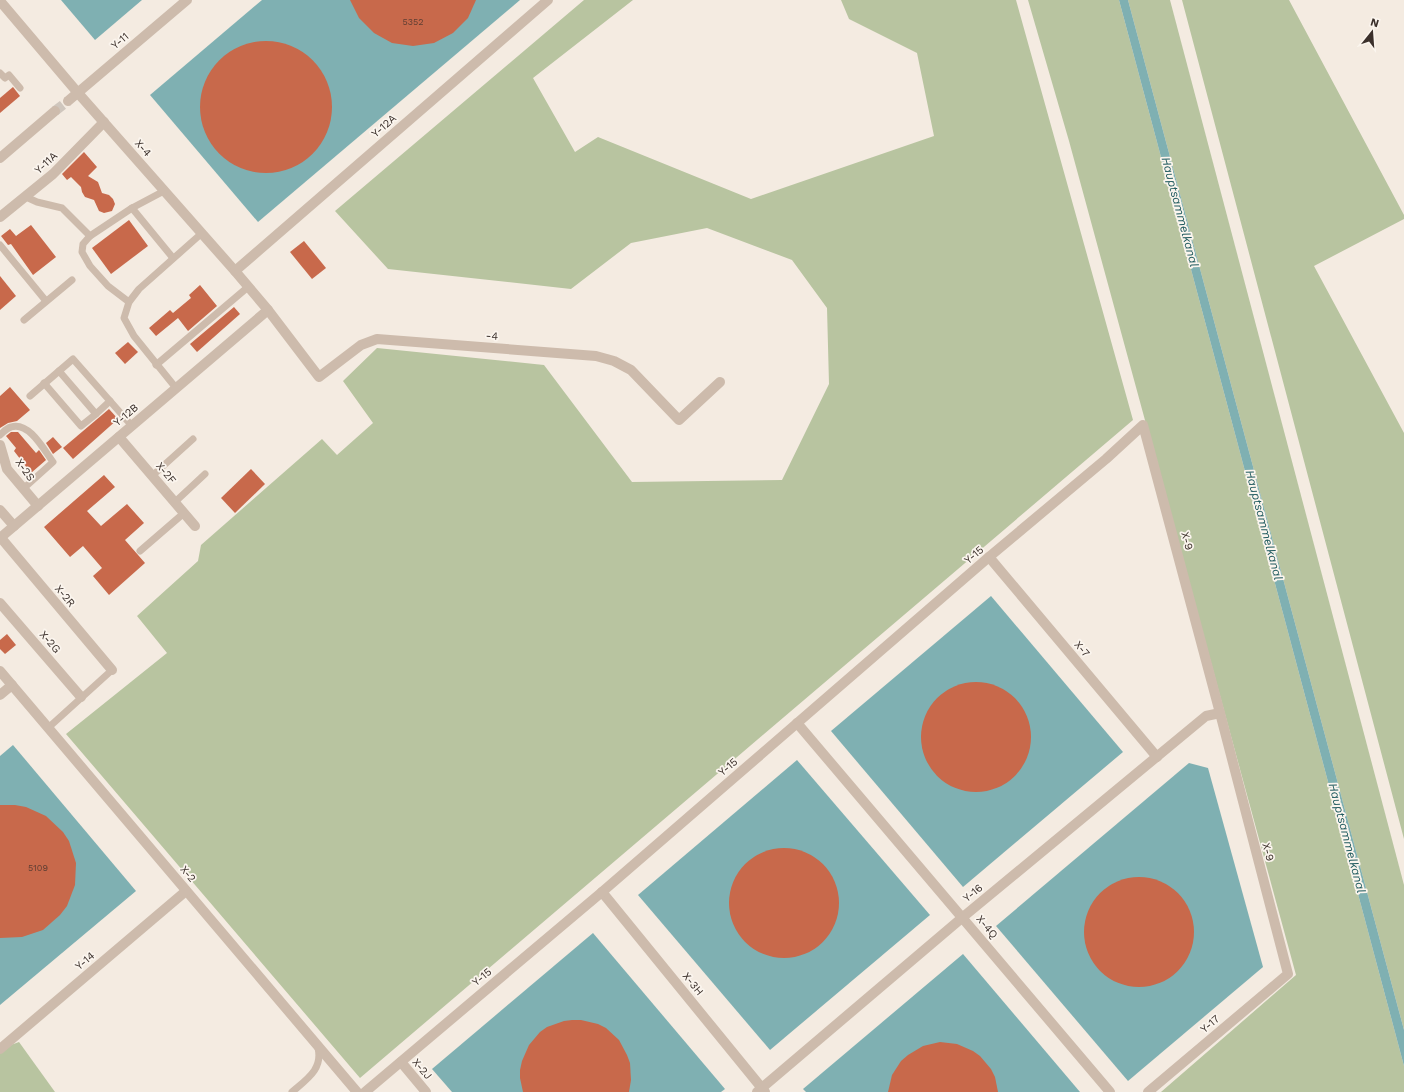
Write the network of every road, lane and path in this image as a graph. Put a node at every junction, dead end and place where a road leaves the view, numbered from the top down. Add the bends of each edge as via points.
1 (187, 0) edge
2 (548, 0) edge
3 (0, 1) edge
4 (0, 73) edge
5 (20, 88) dead end
6 (78, 93) junction
7 (68, 101) tunnel mouth
8 (55, 111) tunnel mouth
9 (104, 122) junction
10 (0, 158) edge
11 (164, 191) junction
12 (26, 196) junction
13 (132, 208) junction
14 (0, 218) edge
15 (202, 233) junction
16 (90, 236) junction
17 (0, 245) edge
18 (173, 258) junction
19 (235, 271) junction
20 (72, 280) dead end
21 (248, 287) junction
22 (46, 302) junction
23 (129, 302) junction
24 (268, 310) junction
25 (24, 320) dead end
26 (156, 365) junction
27 (59, 371) junction
28 (720, 382) dead end
29 (44, 383) junction
30 (176, 388) junction
31 (30, 396) dead end
32 (110, 401) junction
33 (96, 414) junction
34 (132, 426) junction
35 (0, 435) edge
36 (119, 437) junction
37 (193, 439) dead end
38 (0, 444) edge
39 (1106, 459) joint
40 (205, 474) dead end
41 (152, 476) junction
42 (23, 489) junction
43 (174, 502) junction
44 (38, 506) junction
45 (0, 510) edge
46 (184, 513) junction
47 (14, 526) junction
48 (195, 526) dead end
49 (0, 538) edge
50 (140, 550) dead end
51 (989, 557) junction
52 (0, 603) edge
53 (112, 670) joint
54 (0, 671) edge
55 (12, 685) junction
56 (0, 695) edge
57 (81, 697) junction
58 (1220, 713) junction
59 (797, 723) junction
60 (48, 728) junction
61 (1157, 757) junction
62 (186, 891) junction
63 (602, 892) junction
64 (963, 917) junction
65 (1288, 974) joint
66 (318, 1046) junction
67 (0, 1049) edge
68 (401, 1062) junction
69 (761, 1091) edge
70 (292, 1092) edge
71 (357, 1092) edge
72 (365, 1092) edge
73 (426, 1092) edge
74 (1110, 1092) edge
75 (1148, 1092) edge

1 - 6 street, Y-11
2 - 19 street, Y-12A
3 - 6 street, X-4
4 - 5 lane via 5,78 9,75
6 - 7 street, Y-11
6 - 9 street, X-4
8 - 10 street
9 - 11 street, X-4
9 - 12 street, Y-11A via 53,174
11 - 13 lane
11 - 15 street, X-4
12 - 14 street, Y-11A
12 - 16 lane via 37,202 62,208
13 - 16 lane
13 - 18 lane
15 - 18 lane
15 - 19 street, X-4
16 - 23 lane via 83,244 82,252 90,266 108,286
17 - 22 lane
18 - 23 lane via 139,289
19 - 21 street, X-4
20 - 22 lane
21 - 24 street, X-4
21 - 26 lane
22 - 25 lane
23 - 26 lane via 124,318
24 - 28 street, -4 via 319,377 361,345 378,339 596,356 614,361 631,370 679,420
24 - 30 street, Y-12B
26 - 30 lane
27 - 29 lane
27 - 32 lane via 73,358
27 - 33 lane
29 - 31 lane
29 - 33 lane via 81,426
30 - 34 street, Y-12B
32 - 33 lane
32 - 34 lane
34 - 36 street, Y-12B
35 - 42 lane via 11,427 21,427 30,432 53,462
36 - 41 street, X-2F
36 - 44 street, Y-12B
37 - 41 lane
38 - 42 street, X-2S via 7,469
39 - 51 street, Y-15
39 - 58 street, X-9 via 1143,425
40 - 43 lane
41 - 43 street, X-2F
42 - 44 street, X-2S
43 - 46 street, X-2F
44 - 47 street, Y-12B
45 - 47 street
46 - 48 street, X-2F
46 - 50 lane
47 - 49 street, Y-12B
49 - 53 street, X-2R
51 - 59 street, Y-15
51 - 61 street, X-7
52 - 57 street, X-2G
53 - 57 lane
54 - 55 street, X-2
55 - 56 street
55 - 60 street, X-2
57 - 60 lane
58 - 61 street, Y-16 via 1206,716
58 - 65 street, X-9
59 - 63 street, Y-15
59 - 64 street, X-4Q
60 - 62 street, X-2
61 - 64 street, Y-16
62 - 66 street, X-2
62 - 67 street, Y-14
63 - 68 street, Y-15
63 - 69 street, X-3H
64 - 69 street, Y-16
64 - 74 street, X-4Q
65 - 75 street, Y-17
66 - 70 lane via 320,1056 317,1066
66 - 71 street, X-2
68 - 72 street, Y-15
68 - 73 street, X-2J

